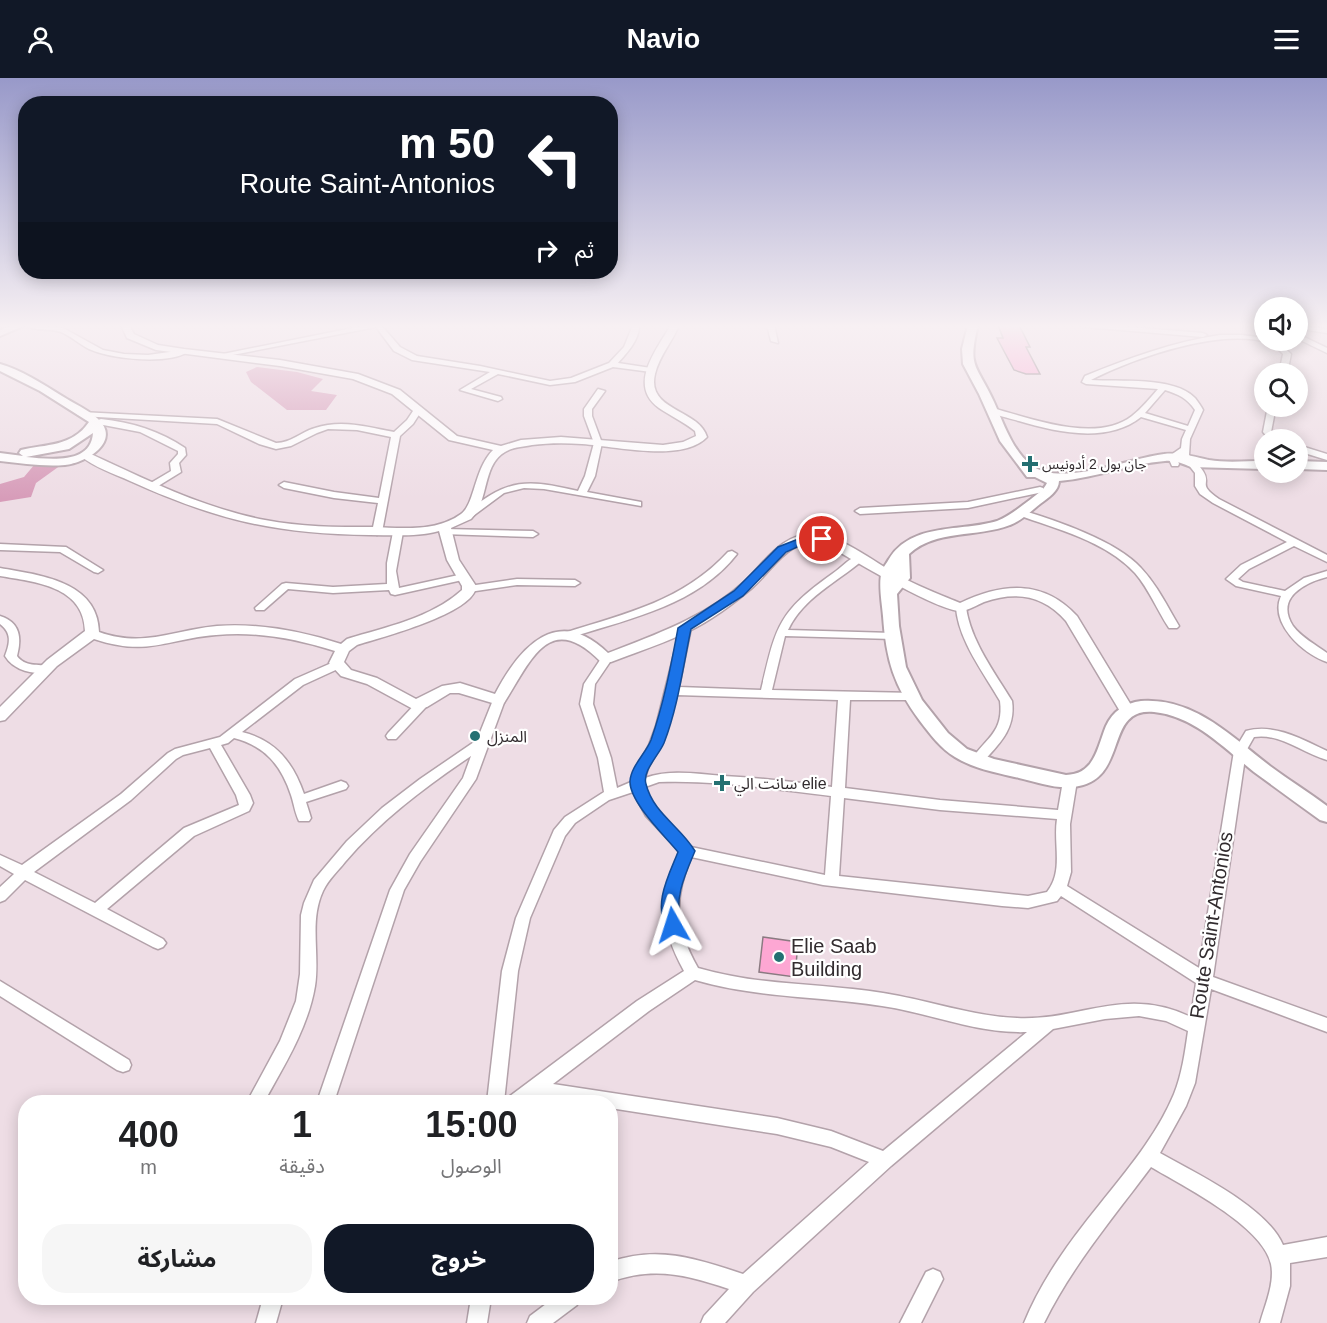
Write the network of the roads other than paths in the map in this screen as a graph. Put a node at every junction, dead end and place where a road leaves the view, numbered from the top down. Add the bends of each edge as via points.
1 (32, 383) edge
2 (375, 383) edge
3 (476, 383) edge
4 (647, 383) edge
5 (979, 383) edge
6 (1139, 383) edge
7 (1163, 387) junction
8 (601, 391) dead end
9 (498, 399) dead end
10 (418, 410) junction
11 (992, 410) junction
12 (81, 414) junction
13 (1139, 414) junction
14 (1270, 417) edge
15 (95, 422) junction
16 (1267, 428) edge
17 (1190, 429) junction
18 (396, 435) junction
19 (79, 440) junction
20 (598, 443) junction
21 (97, 445) junction
22 (501, 449) junction
23 (1308, 450) edge
24 (0, 455) edge
25 (1323, 455) edge
26 (28, 456) junction
27 (87, 456) junction
28 (1191, 458) junction
29 (1254, 464) edge
30 (1308, 465) edge
31 (1327, 466) edge
32 (284, 485) dead end
33 (152, 486) junction
34 (1043, 486) junction
35 (581, 494) junction
36 (382, 501) junction
37 (638, 504) dead end
38 (860, 511) dead end
39 (1021, 513) junction
40 (470, 514) junction
41 (445, 529) junction
42 (377, 532) junction
43 (398, 532) junction
44 (533, 534) dead end
45 (1294, 542) junction
46 (0, 547) edge
47 (732, 554) dead end
48 (1327, 559) edge
49 (861, 560) junction
50 (98, 570) dead end
51 (0, 572) edge
52 (1327, 574) edge
53 (895, 578) junction
54 (466, 583) junction
55 (575, 583) dead end
56 (392, 587) junction
57 (1286, 594) junction
58 (961, 607) junction
59 (260, 608) dead end
60 (0, 619) edge
61 (1173, 626) dead end
62 (685, 628) junction
63 (781, 633) junction
64 (92, 634) junction
65 (571, 634) junction
66 (893, 636) junction
67 (343, 649) junction
68 (1327, 658) edge
69 (606, 659) junction
70 (336, 665) junction
71 (46, 669) junction
72 (672, 691) junction
73 (766, 692) junction
74 (844, 696) junction
75 (911, 696) junction
76 (499, 700) junction
77 (422, 704) junction
78 (1126, 710) junction
79 (0, 716) edge
80 (233, 734) junction
81 (392, 736) dead end
82 (484, 742) junction
83 (213, 743) junction
84 (1240, 751) junction
85 (1327, 756) edge
86 (976, 760) junction
87 (1070, 781) junction
88 (341, 786) dead end
89 (638, 787) junction
90 (838, 792) junction
91 (611, 794) junction
92 (299, 800) junction
93 (1065, 815) junction
94 (1327, 815) edge
95 (304, 818) dead end
96 (687, 851) junction
97 (0, 860) edge
98 (25, 871) junction
99 (832, 881) junction
100 (1060, 889) junction
101 (0, 896) edge
102 (95, 911) junction
103 (158, 944) dead end
104 (693, 973) junction
105 (1204, 981) junction
106 (0, 988) edge
107 (1049, 1023) junction
108 (1327, 1025) edge
109 (1197, 1028) junction
110 (123, 1065) dead end
111 (536, 1089) junction
112 (259, 1095) edge
113 (328, 1095) edge
114 (496, 1095) edge
115 (527, 1095) edge
116 (575, 1095) edge
117 (618, 1102) edge
118 (1148, 1156) junction
119 (885, 1160) junction
120 (1327, 1247) edge
121 (1278, 1255) junction
122 (618, 1268) edge
123 (933, 1279) dead end
124 (746, 1285) junction
125 (271, 1305) edge
126 (480, 1305) edge
127 (561, 1305) edge
128 (266, 1323) edge
129 (477, 1323) edge
130 (537, 1323) edge
131 (711, 1323) edge
132 (910, 1323) edge
133 (1034, 1323) edge
134 (1270, 1323) edge

1 - 12 main road
2 - 10 street via 396,392
3 - 9 street via 464,390
4 - 20 street via 657,403 695,426 702,437 690,444 663,448
5 - 11 main road
6 - 7 street
7 - 13 street
7 - 17 street via 1179,392 1197,406 1199,410
8 - 20 street via 588,412
10 - 18 street
10 - 22 street via 453,438
11 - 13 street via 1052,426 1088,430 1120,425
11 - 34 main road via 1006,441
12 - 15 main road
12 - 18 street via 217,422 276,446 332,426
13 - 17 street
14 - 16 street
15 - 19 main road
15 - 21 main road via 99,432
15 - 33 street via 132,427 182,450 174,463 176,472
17 - 28 street
18 - 36 street
19 - 21 main road via 91,440
19 - 26 main road
20 - 22 street via 543,440
20 - 35 street
21 - 27 main road
22 - 40 street via 483,471
23 - 25 street
24 - 26 main road
25 - 31 main road
26 - 27 main road via 57,463
27 - 33 street
28 - 29 main road
28 - 34 main road via 1139,464
28 - 45 street via 1200,472 1200,486 1208,496
30 - 31 main road
32 - 36 street
33 - 42 street via 202,506 266,524
34 - 38 street via 968,505
34 - 39 main road
35 - 37 street
35 - 40 street via 533,486 512,487
36 - 42 street
39 - 53 main road via 999,525 936,534 911,546 902,554
39 - 61 street via 1126,559 1147,581
40 - 41 street
41 - 43 street
41 - 44 street
41 - 54 street via 453,560
42 - 43 street
43 - 56 street
45 - 48 street
45 - 57 street via 1245,567 1231,579
46 - 50 street via 62,549
47 - 65 street via 702,582 670,600
49 - 53 street
49 - 62 street via 822,539 792,544 776,554 731,599
49 - 63 street via 810,596 788,618
51 - 64 street via 41,580 72,595 90,613
52 - 57 street via 1297,585
53 - 58 street
53 - 66 main road
54 - 55 street
54 - 56 street via 400,592 394,592
54 - 67 street via 459,600 422,620 358,639
56 - 59 street via 333,590 286,586
57 - 68 street via 1286,623
58 - 78 street via 997,593 1042,595 1054,600 1072,619
58 - 86 street via 973,644 1003,694 1008,711 1006,724
60 - 71 street via 15,634 10,656 13,662
62 - 69 street
62 - 72 street
63 - 66 street
63 - 73 street
64 - 67 street via 146,644 201,632 268,630
64 - 71 street
65 - 69 street via 586,641
65 - 76 street via 556,636 531,651 516,667
66 - 75 main road via 899,671
67 - 70 street
69 - 91 street via 591,678 585,698 604,754
70 - 77 street via 402,700
70 - 80 street via 299,682
71 - 79 street
72 - 73 street
72 - 89 street via 655,746 639,774
73 - 74 street
74 - 75 street
74 - 90 street
75 - 86 main road via 949,744
76 - 77 street via 454,688
76 - 82 street
77 - 81 street
78 - 84 main road via 1153,706 1189,715
78 - 87 main road via 1116,720 1103,760 1087,777
80 - 83 street
80 - 92 street via 260,741 279,757
82 - 112 street via 422,783 380,817 321,881 309,912 304,998
82 - 113 street via 469,779 397,890
83 - 98 street via 172,756 126,797
83 - 102 street via 243,795 244,808 189,832
84 - 85 street via 1250,734 1262,732
84 - 94 main road
84 - 105 street, Route Saint-Antonios
86 - 87 main road
87 - 93 street
88 - 92 street
89 - 90 street via 658,778 681,777
89 - 91 street
89 - 96 street via 658,821
90 - 93 street
90 - 99 street
91 - 114 street via 581,811 559,834 523,918 510,971
92 - 95 street
93 - 100 street via 1065,874
96 - 99 street
96 - 104 street via 672,887 669,912
97 - 98 street
98 - 101 street
98 - 102 street
99 - 100 street via 1028,902 1052,897
100 - 105 street
102 - 103 street
104 - 107 street, Route Saint-Antonios via 725,982 884,999 998,1023
104 - 111 street via 643,1006
105 - 108 street
105 - 109 street, Route Saint-Antonios
106 - 110 street
107 - 109 street, Route Saint-Antonios via 1144,1010 1169,1015
107 - 119 street
109 - 118 street via 1181,1097
111 - 115 street
111 - 116 street
117 - 119 street via 777,1126 831,1139
118 - 121 street via 1252,1221
118 - 133 street via 1065,1265
119 - 124 street
120 - 121 street
121 - 134 street via 1282,1278
122 - 124 street via 683,1265
123 - 132 street
124 - 131 street
125 - 128 street
126 - 129 street
127 - 130 street

